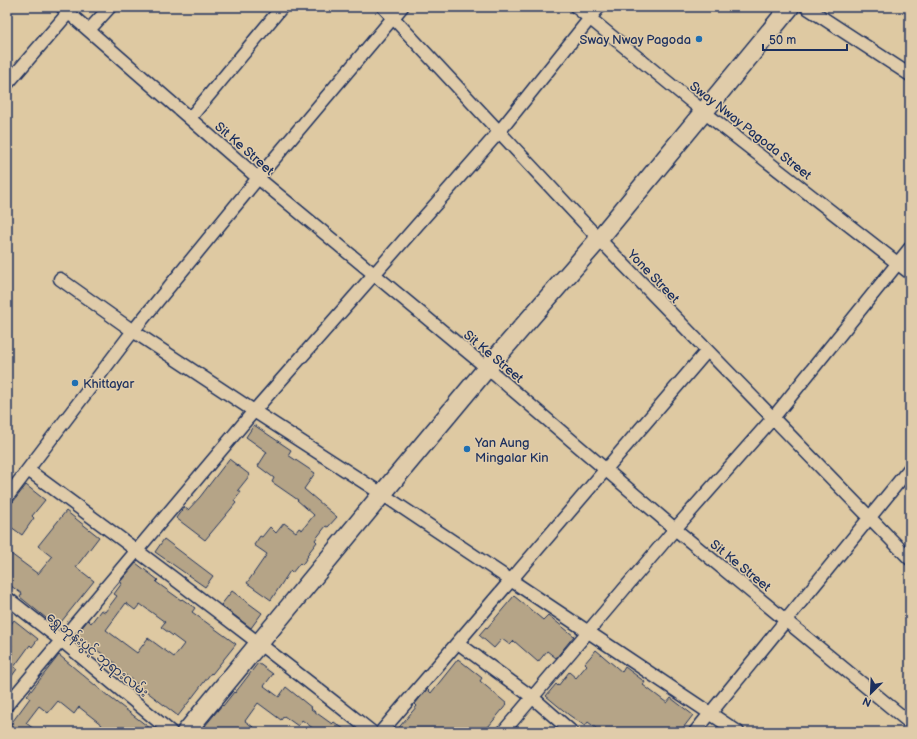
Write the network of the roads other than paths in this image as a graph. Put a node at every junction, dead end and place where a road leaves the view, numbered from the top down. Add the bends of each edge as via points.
1 (110, 7) edge
2 (282, 7) edge
3 (383, 7) edge
4 (402, 7) edge
5 (576, 7) edge
6 (599, 7) edge
7 (790, 7) edge
8 (806, 7) edge
9 (66, 10) edge
10 (393, 18) junction
11 (590, 18) junction
12 (89, 30) junction
13 (910, 75) edge
14 (7, 84) edge
15 (704, 112) junction
16 (190, 118) junction
17 (499, 132) junction
18 (258, 178) junction
19 (599, 239) junction
20 (910, 248) edge
21 (898, 264) junction
22 (910, 273) edge
23 (374, 275) junction
24 (60, 279) dead end
25 (133, 331) junction
26 (707, 351) junction
27 (487, 368) junction
28 (254, 411) junction
29 (773, 418) junction
30 (910, 468) edge
31 (28, 470) junction
32 (606, 470) junction
33 (382, 494) junction
34 (7, 497) edge
35 (869, 517) junction
36 (676, 529) junction
37 (138, 550) junction
38 (910, 559) edge
39 (512, 581) junction
40 (7, 598) edge
41 (786, 620) junction
42 (587, 632) junction
43 (62, 641) junction
44 (259, 643) junction
45 (458, 643) junction
46 (532, 697) junction
47 (7, 705) edge
48 (710, 713) junction
49 (910, 723) edge
50 (193, 730) edge
51 (172, 732) edge
52 (372, 732) edge
53 (382, 732) edge
54 (503, 732) edge
55 (572, 732) edge
56 (695, 732) edge
57 (738, 732) edge

1 - 12 street
2 - 16 street
3 - 10 street, Yone Street
4 - 10 street
5 - 11 street, Sway Nway Pagoda Street
6 - 11 street
7 - 15 street
8 - 13 street
9 - 12 street, Sit Ke Street
9 - 14 street
10 - 17 street, Yone Street
10 - 18 street
11 - 15 street, Sway Nway Pagoda Street
11 - 17 street
12 - 16 street, Sit Ke Street
15 - 19 street
15 - 21 street, Sway Nway Pagoda Street
16 - 18 street, Sit Ke Street
17 - 19 street, Yone Street
17 - 23 street
18 - 23 street, Sit Ke Street
18 - 25 street
19 - 26 street, Yone Street
19 - 27 street
20 - 21 street
21 - 22 street, Sway Nway Pagoda Street
21 - 29 street
23 - 27 street, Sit Ke Street
23 - 28 street
24 - 25 street
25 - 28 street
25 - 31 street
26 - 29 street, Yone Street
26 - 32 street
27 - 32 street, Sit Ke Street
27 - 33 street
28 - 33 street
28 - 37 street
29 - 35 street, Yone Street
29 - 36 street
30 - 35 street
31 - 34 street
31 - 37 street
32 - 36 street, Sit Ke Street
32 - 39 street
33 - 39 street
33 - 44 street
35 - 38 street, Yone Street
35 - 41 street
36 - 41 street, Sit Ke Street
36 - 42 street
37 - 43 street
37 - 44 street
39 - 42 street
39 - 45 street
40 - 43 street, ရွှေဘုန်းပွင့် ဘုရားလမ်း
41 - 48 street
41 - 49 street, Sit Ke Street
42 - 46 street
42 - 48 street
43 - 47 street
43 - 51 street, ရွှေဘုန်းပွင့် ဘုရားလမ်း
44 - 50 street
44 - 52 street
45 - 46 street
45 - 53 street
46 - 54 street
46 - 55 street
48 - 56 street
48 - 57 street

